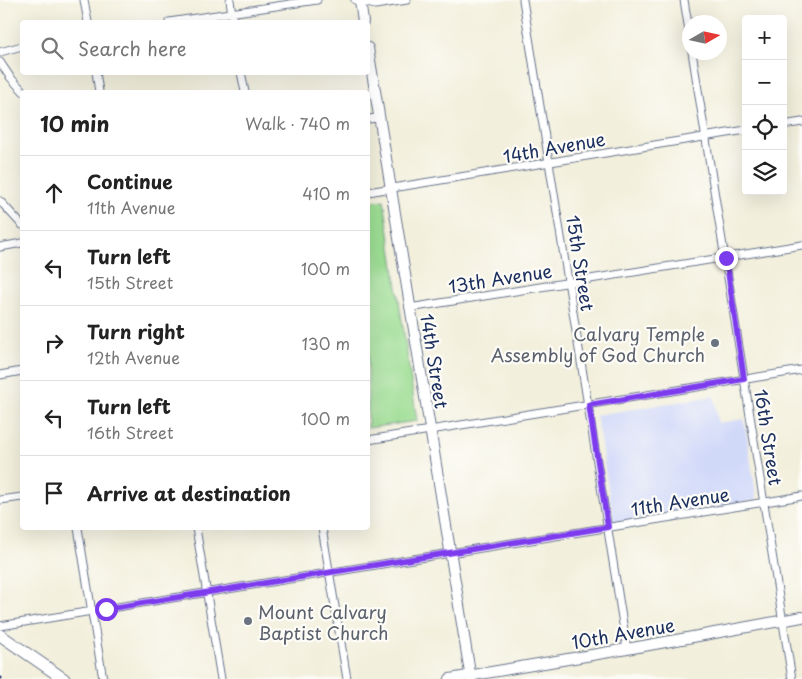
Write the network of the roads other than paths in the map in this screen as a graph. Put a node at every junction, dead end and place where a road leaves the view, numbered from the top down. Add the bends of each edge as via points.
1 (84, 0) edge
2 (230, 0) edge
3 (317, 0) edge
4 (407, 0) edge
5 (523, 0) edge
6 (684, 0) edge
7 (358, 1) edge
8 (232, 13) junction
9 (686, 15) edge
10 (88, 20) edge
11 (183, 20) edge
12 (233, 20) edge
13 (363, 20) edge
14 (20, 47) edge
15 (0, 52) edge
16 (693, 60) edge
17 (370, 61) edge
18 (1, 65) edge
19 (96, 75) edge
20 (242, 75) edge
21 (22, 90) edge
22 (99, 90) edge
23 (245, 90) edge
24 (379, 118) junction
25 (370, 119) edge
26 (802, 122) edge
27 (787, 124) edge
28 (742, 131) edge
29 (705, 136) junction
30 (550, 162) junction
31 (391, 189) junction
32 (370, 192) edge
33 (0, 201) edge
34 (20, 224) edge
35 (20, 243) edge
36 (802, 245) edge
37 (0, 247) edge
38 (726, 258) junction
39 (569, 282) junction
40 (410, 308) junction
41 (802, 370) edge
42 (20, 371) edge
43 (0, 375) edge
44 (744, 379) junction
45 (589, 405) junction
46 (430, 430) junction
47 (370, 440) edge
48 (20, 496) edge
49 (802, 496) edge
50 (0, 500) edge
51 (764, 503) junction
52 (608, 527) junction
53 (78, 530) edge
54 (196, 530) edge
55 (322, 530) edge
56 (450, 552) junction
57 (330, 572) junction
58 (207, 592) junction
59 (92, 611) junction
60 (802, 617) edge
61 (782, 620) junction
62 (0, 626) edge
63 (0, 635) edge
64 (627, 649) junction
65 (470, 677) edge
66 (64, 679) edge
67 (103, 679) edge
68 (221, 679) edge
69 (347, 679) edge
70 (450, 679) edge
71 (792, 679) edge

1 - 10 street
2 - 8 street
3 - 8 street
4 - 7 street via 375,5
5 - 30 street, 15th Street
6 - 9 street
7 - 13 main road
8 - 11 street
8 - 12 street
14 - 15 street
16 - 29 street, 16th Street
17 - 24 main road, 14th Street
18 - 21 street
19 - 22 street
20 - 23 street
24 - 25 street
24 - 31 main road, 14th Street
26 - 27 street
28 - 29 street, 14th Avenue
29 - 30 street, 14th Avenue
29 - 38 street, 16th Street
30 - 31 street, 14th Avenue
30 - 39 street, 15th Street
31 - 32 street, 14th Avenue
31 - 40 main road, 14th Street
33 - 34 street
35 - 37 street
36 - 38 street, 13th Avenue
38 - 39 street, 13th Avenue
38 - 44 street, 16th Street
39 - 40 street, 13th Avenue
39 - 45 street, 15th Street
40 - 46 main road, 14th Street
41 - 44 street
42 - 43 street
44 - 45 street
44 - 51 street, 16th Street
45 - 46 street
45 - 52 street, 15th Street
46 - 47 street
46 - 56 main road, 14th Street
48 - 50 street
49 - 51 street, 11th Avenue
51 - 52 street, 11th Avenue
51 - 61 street, 16th Street
52 - 56 street, 11th Avenue
52 - 64 street, 15th Street
53 - 59 street
54 - 58 street
55 - 57 street
56 - 57 street, 11th Avenue
56 - 65 main road, 14th Street
57 - 58 street, 11th Avenue
57 - 69 street
58 - 59 street, 11th Avenue
58 - 68 street
59 - 62 street, 11th Avenue
59 - 67 street
60 - 61 main road, 10th Avenue
61 - 64 main road, 10th Avenue
61 - 71 street, 16th Street
63 - 66 main road
64 - 65 main road, 10th Avenue
65 - 70 main road, 10th Avenue

